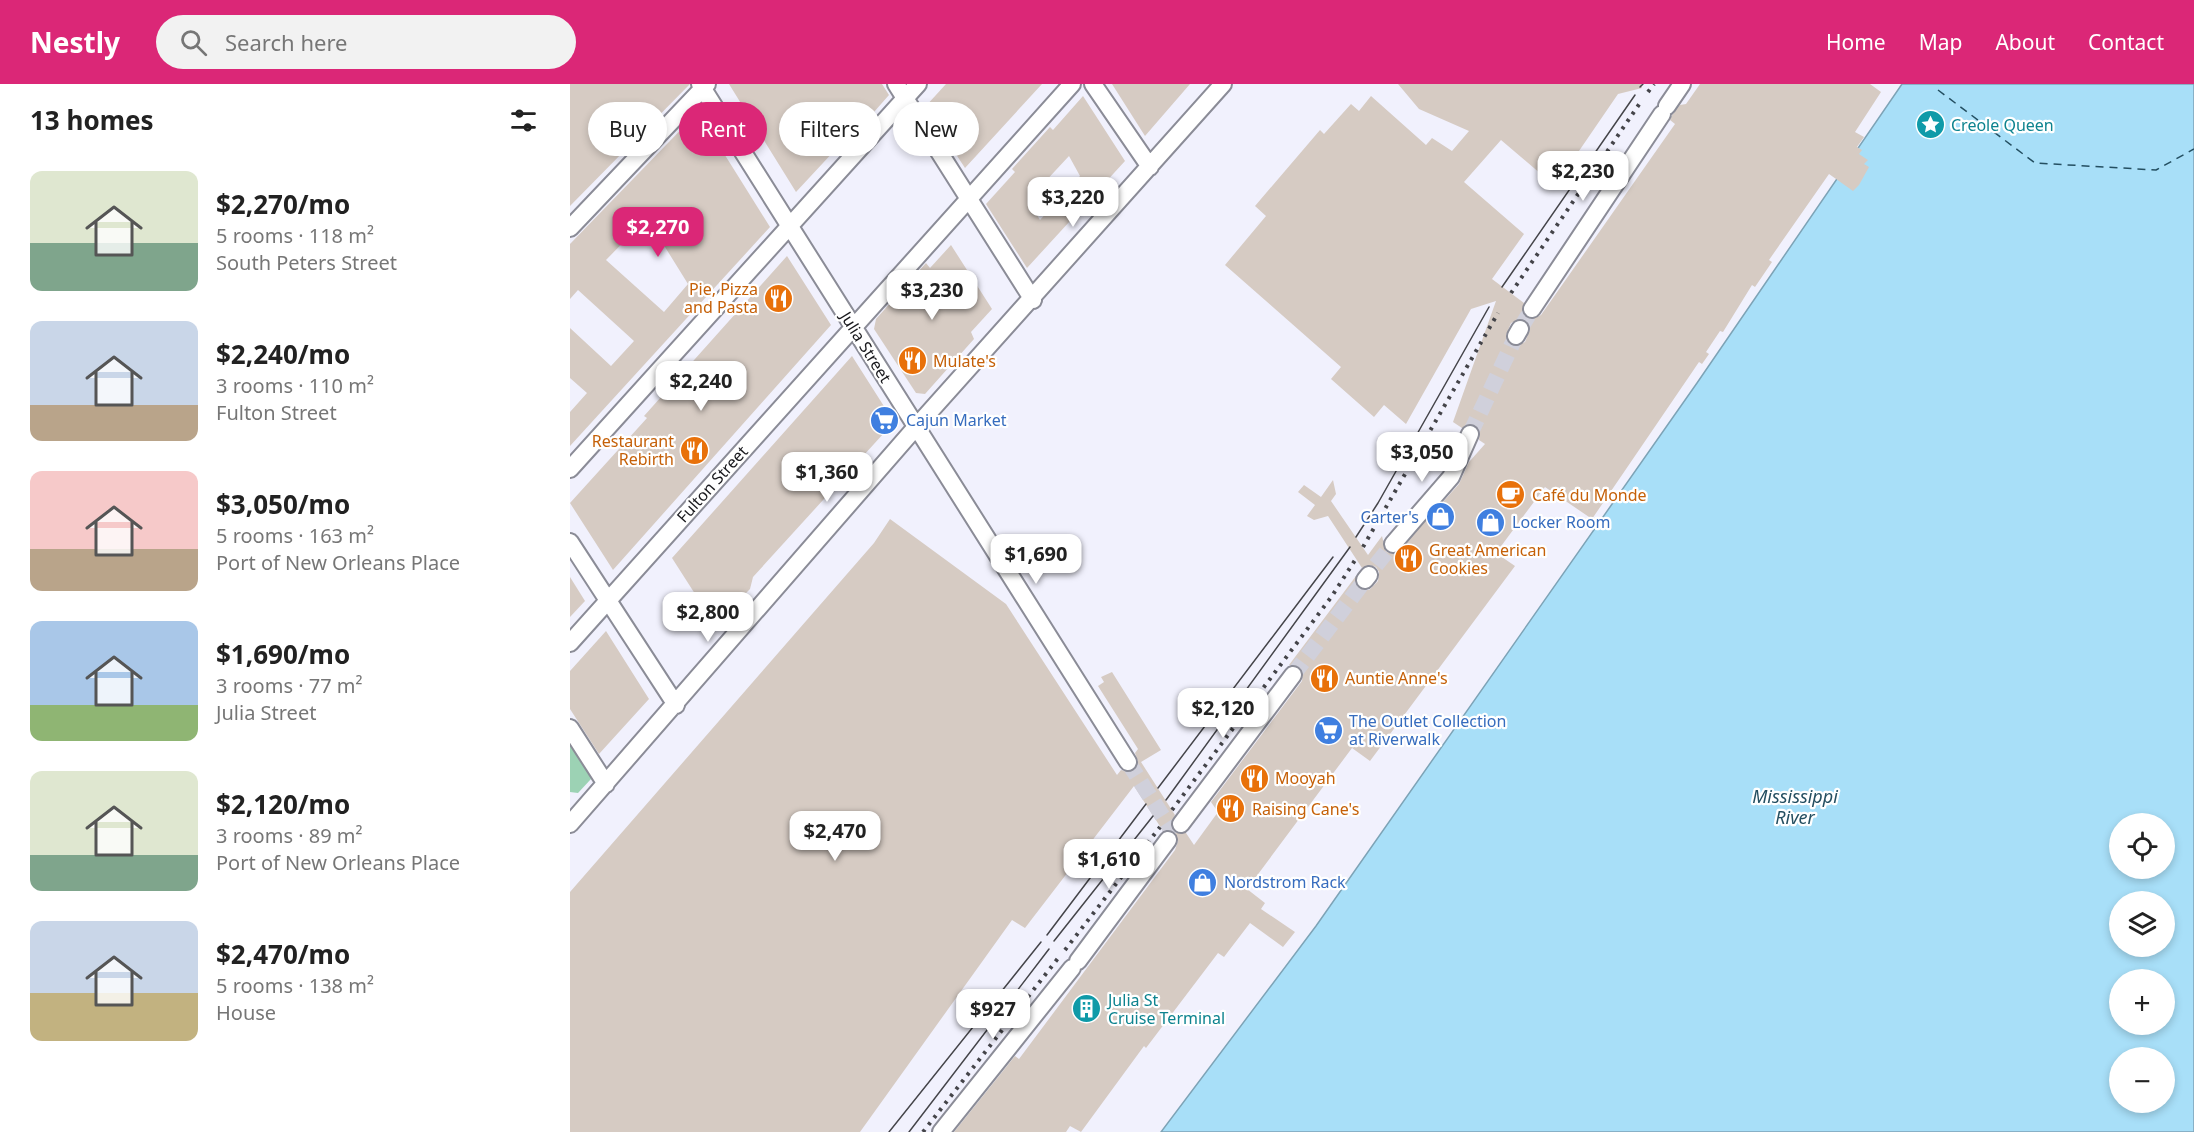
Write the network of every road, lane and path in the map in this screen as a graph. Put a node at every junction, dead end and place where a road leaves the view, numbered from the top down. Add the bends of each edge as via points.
1 (918, 84) edge
2 (1072, 84) edge
3 (1093, 84) edge
4 (1223, 84) edge
5 (1682, 84) edge
6 (704, 86) edge
7 (901, 91) edge
8 (1150, 167) junction
9 (968, 199) junction
10 (789, 226) junction
11 (570, 228) edge
12 (1033, 300) junction
13 (1532, 309) tunnel mouth
14 (852, 326) junction
15 (916, 427) junction
16 (1470, 434) tunnel mouth
17 (570, 469) edge
18 (570, 542) edge
19 (1392, 544) tunnel mouth
20 (608, 601) junction
21 (570, 643) edge
22 (1293, 675) tunnel mouth
23 (676, 705) junction
24 (570, 728) edge
25 (1128, 762) tunnel mouth
26 (606, 784) junction
27 (571, 819) edge
28 (1181, 824) dead end
29 (1168, 840) dead end
30 (941, 1132) edge

1 - 7 street
2 - 9 street, Fulton Street
3 - 8 street
4 - 8 street
5 - 13 street
6 - 10 street, Julia Street
6 - 11 street
7 - 9 street
7 - 10 street
8 - 12 street
9 - 12 street
9 - 14 street, Fulton Street
10 - 14 street, Julia Street
10 - 17 street
12 - 15 street
14 - 15 street, Julia Street
14 - 20 street, Fulton Street
15 - 23 street
15 - 25 street, Julia Street
16 - 19 street via 1451,477
18 - 20 street
20 - 21 street, Fulton Street
20 - 23 street
22 - 28 street
23 - 26 street
24 - 26 street
26 - 27 street
29 - 30 street

